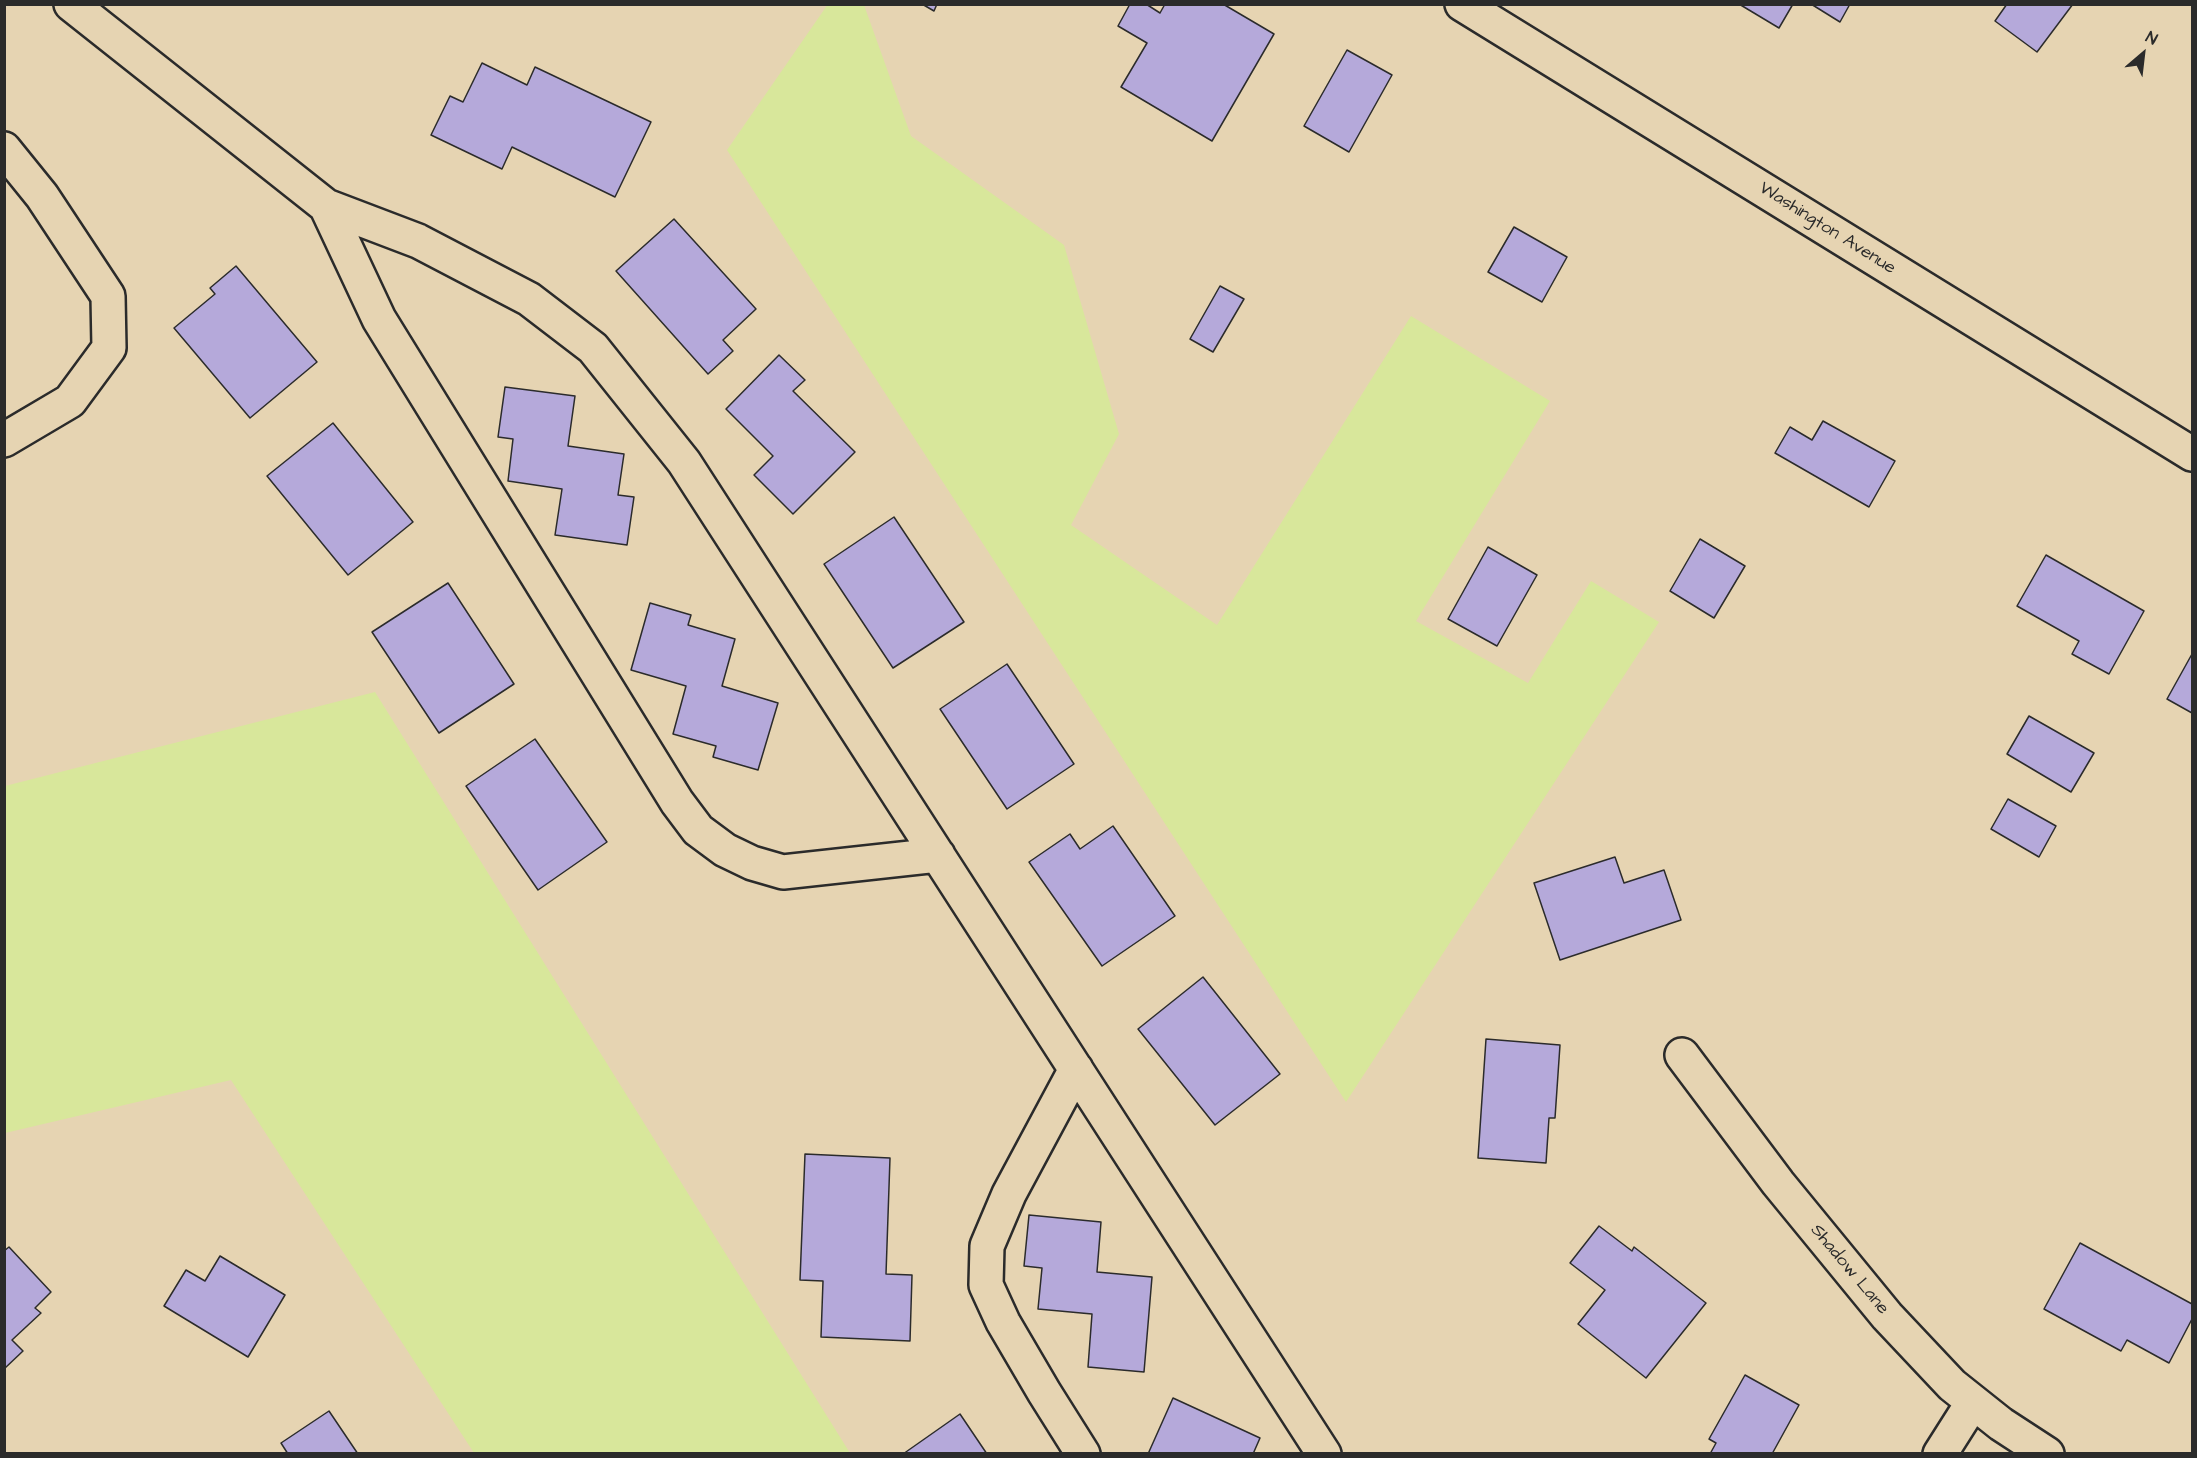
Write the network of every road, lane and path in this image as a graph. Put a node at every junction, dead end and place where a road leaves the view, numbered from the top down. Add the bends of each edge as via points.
1 (71, 4) edge
2 (1462, 4) edge
3 (4, 149) edge
4 (326, 206) junction
5 (4, 440) edge
6 (2193, 454) edge
7 (938, 855) junction
8 (1682, 1055) dead end
9 (1076, 1069) junction
10 (1973, 1402) junction
11 (1083, 1454) edge
12 (1324, 1454) edge
13 (1940, 1454) edge
14 (2047, 1454) edge

1 - 4 street
2 - 6 street, Washington Avenue
3 - 5 street via 42,196 108,296 110,348 70,401
4 - 7 street via 418,241 530,299 593,348 684,462
4 - 7 street via 379,319 670,792 698,830 725,850 783,872
7 - 9 street
8 - 10 street, Shadow Lane via 1778,1183 1887,1316
9 - 11 street via 987,1246 986,1284 1002,1322
9 - 12 street
10 - 13 street
10 - 14 street, Shadow Lane

